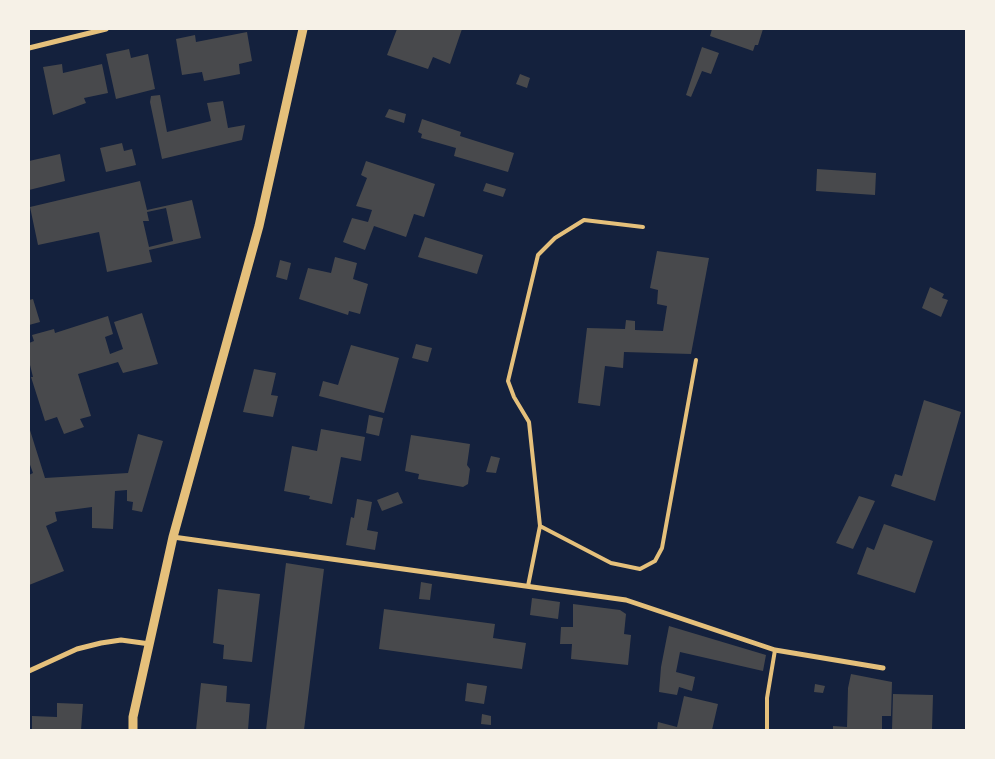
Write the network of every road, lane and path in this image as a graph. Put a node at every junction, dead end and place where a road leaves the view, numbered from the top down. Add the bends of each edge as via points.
1 (106, 29) edge
2 (304, 29) edge
3 (29, 48) edge
4 (643, 227) dead end
5 (696, 360) dead end
6 (540, 526) junction
7 (173, 537) junction
8 (528, 586) junction
9 (150, 644) junction
10 (775, 650) junction
11 (883, 668) dead end
12 (29, 671) edge
13 (133, 730) edge
14 (767, 730) edge

1 - 3 street
2 - 7 street via 259,226
4 - 6 lane via 584,220 555,238 538,255 508,381 529,422
5 - 6 lane via 662,548 655,561 640,569 612,564
6 - 8 lane
7 - 8 street
7 - 9 street
8 - 10 street via 626,600
9 - 12 street via 122,640 101,643 77,649
9 - 13 street via 133,717
10 - 11 street
10 - 14 lane via 767,698

